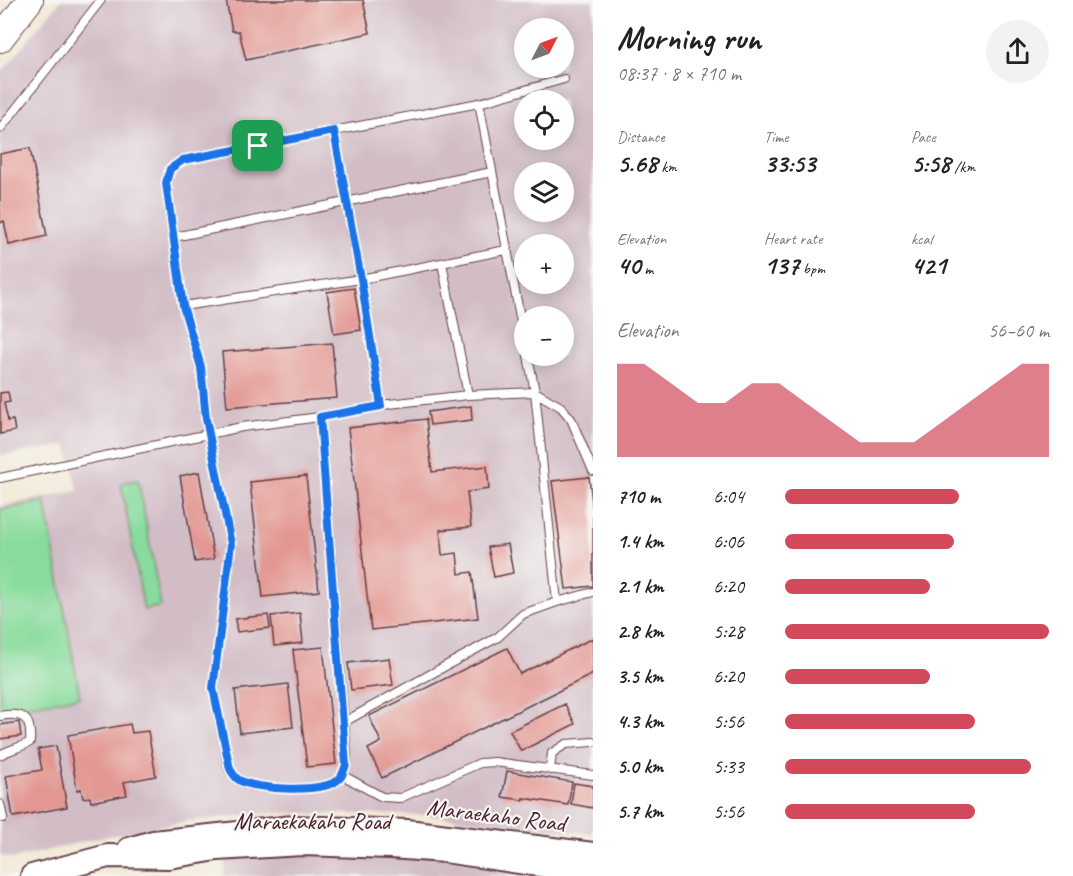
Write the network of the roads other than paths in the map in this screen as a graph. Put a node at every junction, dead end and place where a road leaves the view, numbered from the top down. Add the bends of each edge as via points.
1 (16, 0) edge
2 (30, 0) edge
3 (101, 0) edge
4 (0, 21) edge
5 (0, 39) edge
6 (564, 79) dead end
7 (479, 102) junction
8 (0, 129) edge
9 (334, 131) junction
10 (492, 172) junction
11 (347, 203) junction
12 (174, 237) junction
13 (506, 250) junction
14 (442, 263) junction
15 (361, 279) junction
16 (183, 306) junction
17 (517, 306) edge
18 (530, 366) edge
19 (535, 393) junction
20 (468, 395) junction
21 (381, 406) junction
22 (320, 417) junction
23 (209, 434) junction
24 (593, 471) edge
25 (0, 478) edge
26 (593, 592) edge
27 (557, 602) junction
28 (0, 716) edge
29 (344, 722) junction
30 (593, 742) edge
31 (0, 755) edge
32 (550, 770) junction
33 (593, 775) edge
34 (342, 776) junction
35 (0, 804) edge
36 (3, 818) dead end
37 (593, 854) edge
38 (108, 856) junction
39 (593, 873) edge
40 (32, 876) edge

1 - 4 highway
2 - 5 highway
3 - 8 lane
6 - 7 lane
7 - 9 lane
7 - 10 lane
9 - 11 lane
9 - 12 lane via 183,160 170,169 166,183
10 - 11 lane
10 - 13 lane
11 - 12 lane
11 - 15 lane
12 - 16 lane
13 - 14 lane
13 - 17 lane
14 - 15 lane
14 - 20 lane
15 - 16 lane
15 - 21 lane
16 - 23 lane via 201,367
18 - 19 lane
19 - 20 lane
19 - 24 lane via 561,407 572,419
19 - 27 lane
20 - 21 lane
21 - 22 lane
22 - 23 lane
22 - 29 lane
23 - 25 lane
23 - 34 lane via 231,544 213,688 230,769 238,780 297,789 326,787
26 - 27 lane
27 - 29 lane via 523,614 498,637
28 - 31 lane via 14,713 24,717 31,728 30,742
29 - 34 lane via 346,765
30 - 32 lane via 566,744 552,753
32 - 33 lane
32 - 34 lane via 480,763 400,798 382,796
35 - 36 lane
37 - 38 main road, Maraekaho Road via 407,831 293,827 153,842
38 - 39 main road, Maraekakaho Road via 169,857 217,849 302,844 391,847
38 - 40 main road, Maraekakaho Road

